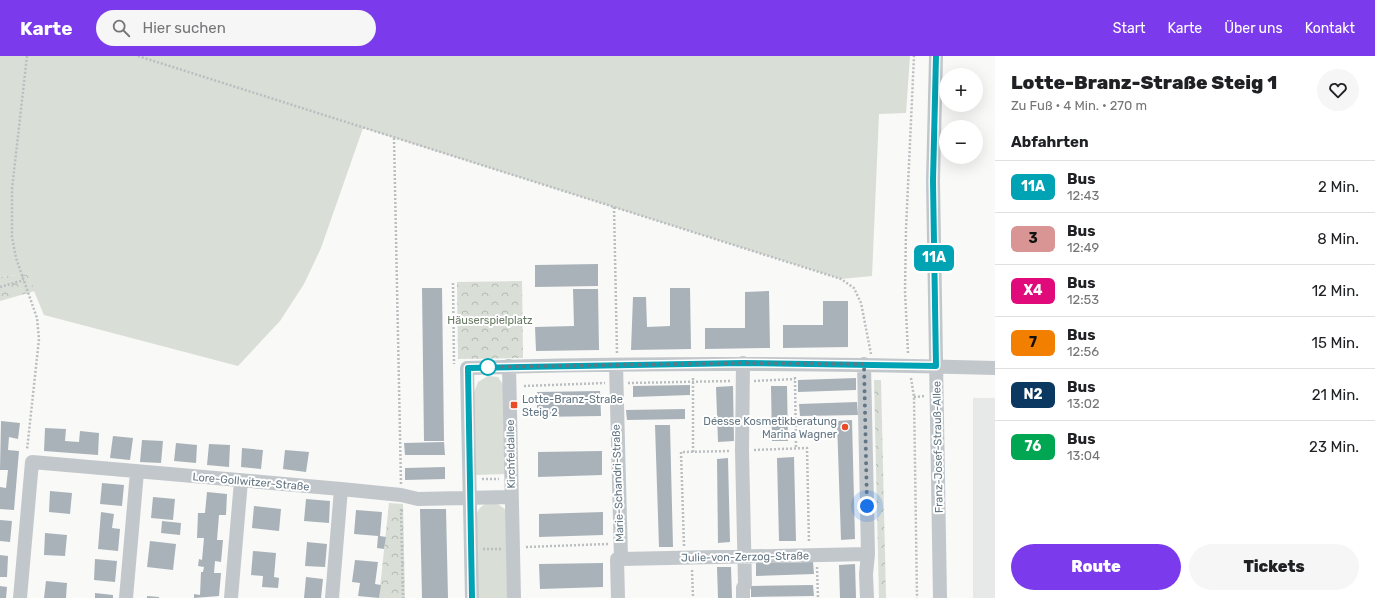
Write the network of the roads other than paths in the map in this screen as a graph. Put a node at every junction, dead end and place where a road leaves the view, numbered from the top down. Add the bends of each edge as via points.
1 (936, 56) edge
2 (743, 363) junction
3 (868, 364) junction
4 (616, 365) junction
5 (509, 366) junction
6 (936, 366) junction
7 (995, 368) edge
8 (138, 472) junction
9 (241, 482) junction
10 (340, 489) junction
11 (511, 497) junction
12 (469, 498) junction
13 (868, 554) junction
14 (744, 557) junction
15 (621, 559) junction
16 (20, 598) edge
17 (126, 598) edge
18 (231, 598) edge
19 (332, 598) edge
20 (472, 598) edge
21 (514, 598) edge
22 (618, 598) edge
23 (743, 598) edge
24 (867, 598) edge
25 (940, 598) edge

1 - 6 street, Franz-Josef-Strauß-Allee via 933,181
2 - 3 street
2 - 4 street
2 - 14 street
3 - 6 street
3 - 13 street
4 - 5 street
4 - 15 street, Marie-Schandri-Straße
5 - 11 street, Kirchfeldallee
5 - 12 street via 468,368
6 - 7 street
6 - 25 street, Franz-Josef-Strauß-Allee
8 - 9 street, Lore-Gollwitzer-Straße
8 - 16 street, Lore-Gollwitzer-Straße via 32,462
8 - 17 street
9 - 10 street, Lore-Gollwitzer-Straße
9 - 18 street
10 - 12 street, Lore-Gollwitzer-Straße via 418,499
10 - 19 street
11 - 12 street, Kirchfeldallee
11 - 21 street, Kirchfeldallee via 522,548
12 - 20 street
13 - 14 street, Julie-von-Zerzog-Straße
13 - 24 street
14 - 15 street, Julie-von-Zerzog-Straße
14 - 23 street
15 - 22 street, Marie-Schandri-Straße via 617,559

